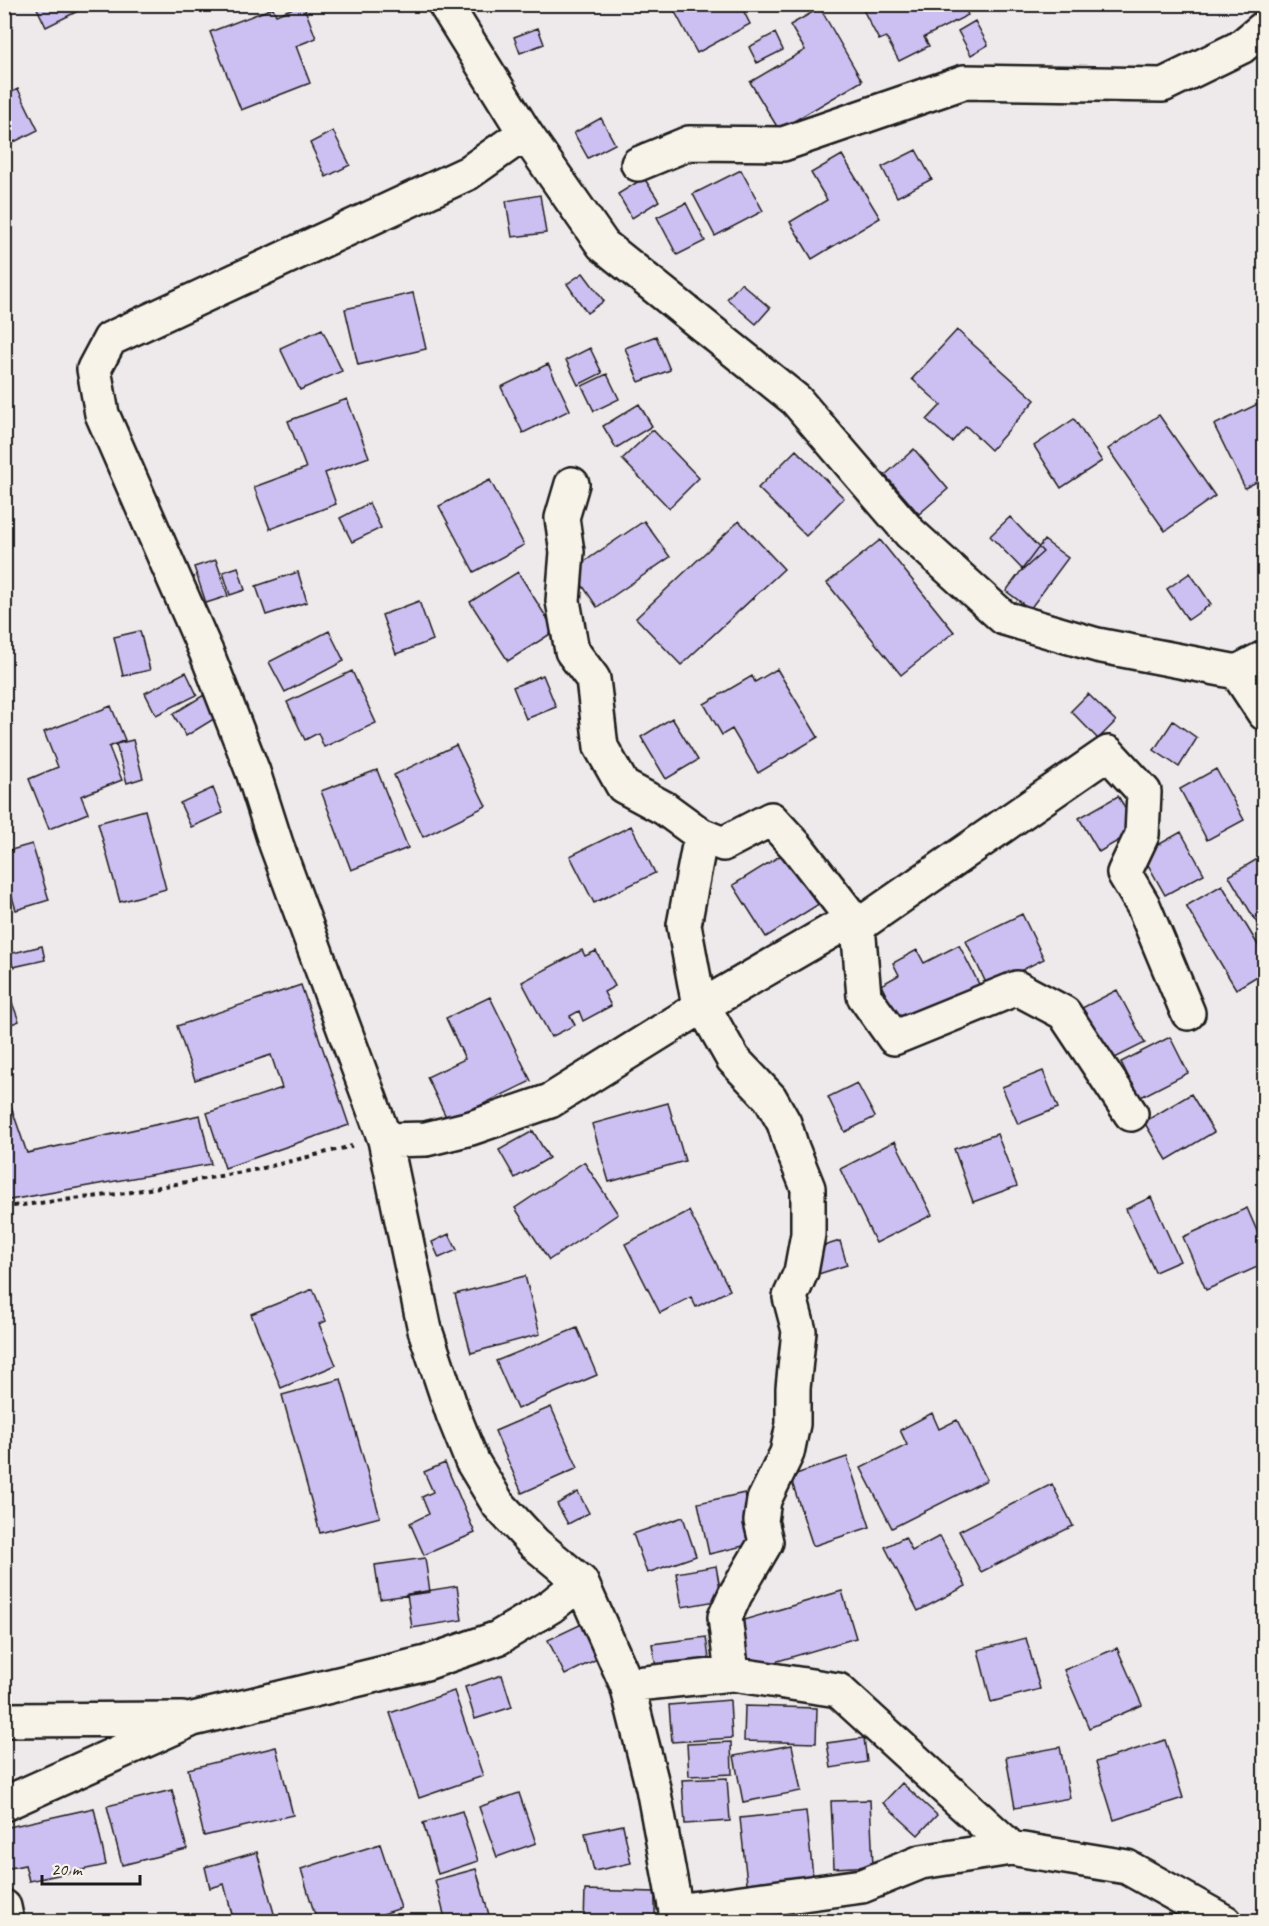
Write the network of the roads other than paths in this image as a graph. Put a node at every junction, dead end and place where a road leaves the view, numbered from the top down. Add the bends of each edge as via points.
1 (445, 4) edge
2 (1264, 28) edge
3 (525, 133) junction
4 (638, 164) dead end
5 (572, 484) dead end
6 (1251, 665) edge
7 (1264, 713) edge
8 (701, 835) junction
9 (858, 926) junction
10 (704, 1005) junction
11 (1188, 1013) dead end
12 (1131, 1114) dead end
13 (385, 1140) junction
14 (581, 1582) junction
15 (732, 1674) junction
16 (627, 1685) junction
17 (193, 1719) junction
18 (4, 1720) edge
19 (4, 1804) edge
20 (1011, 1848) junction
21 (4, 1906) edge
22 (676, 1916) edge
23 (7, 1922) edge
24 (1225, 1922) edge

1 - 3 street
2 - 4 street via 1241,47 1163,86 964,82 783,144 689,143
3 - 6 street via 603,245 796,400 910,533 1004,618 1097,645
3 - 13 street via 468,173 110,339 94,369 102,414 216,675
5 - 8 street via 562,518 567,552 563,601 572,651 593,679 602,747 623,786 664,808
6 - 7 street
8 - 9 street via 723,844 771,819
8 - 10 street via 684,925 698,994
9 - 10 street via 840,926
9 - 11 street via 1108,753 1144,792 1142,835 1124,873 1143,904
9 - 12 street via 864,996 894,1038 1017,988 1064,1013
10 - 13 street via 550,1101 448,1134
10 - 15 street via 733,1059 770,1098 784,1123 808,1188 808,1234 801,1272 790,1297 799,1331 793,1424 787,1453 764,1500 761,1521 766,1542 725,1617
13 - 14 street via 424,1330 472,1461 498,1504 534,1543
14 - 16 street
14 - 17 street via 551,1606 498,1638 426,1663
15 - 16 street
15 - 20 street via 838,1690
16 - 22 street via 653,1788
17 - 18 street
17 - 19 street
20 - 22 street via 921,1862 862,1886
20 - 24 street via 1127,1867
21 - 23 street

